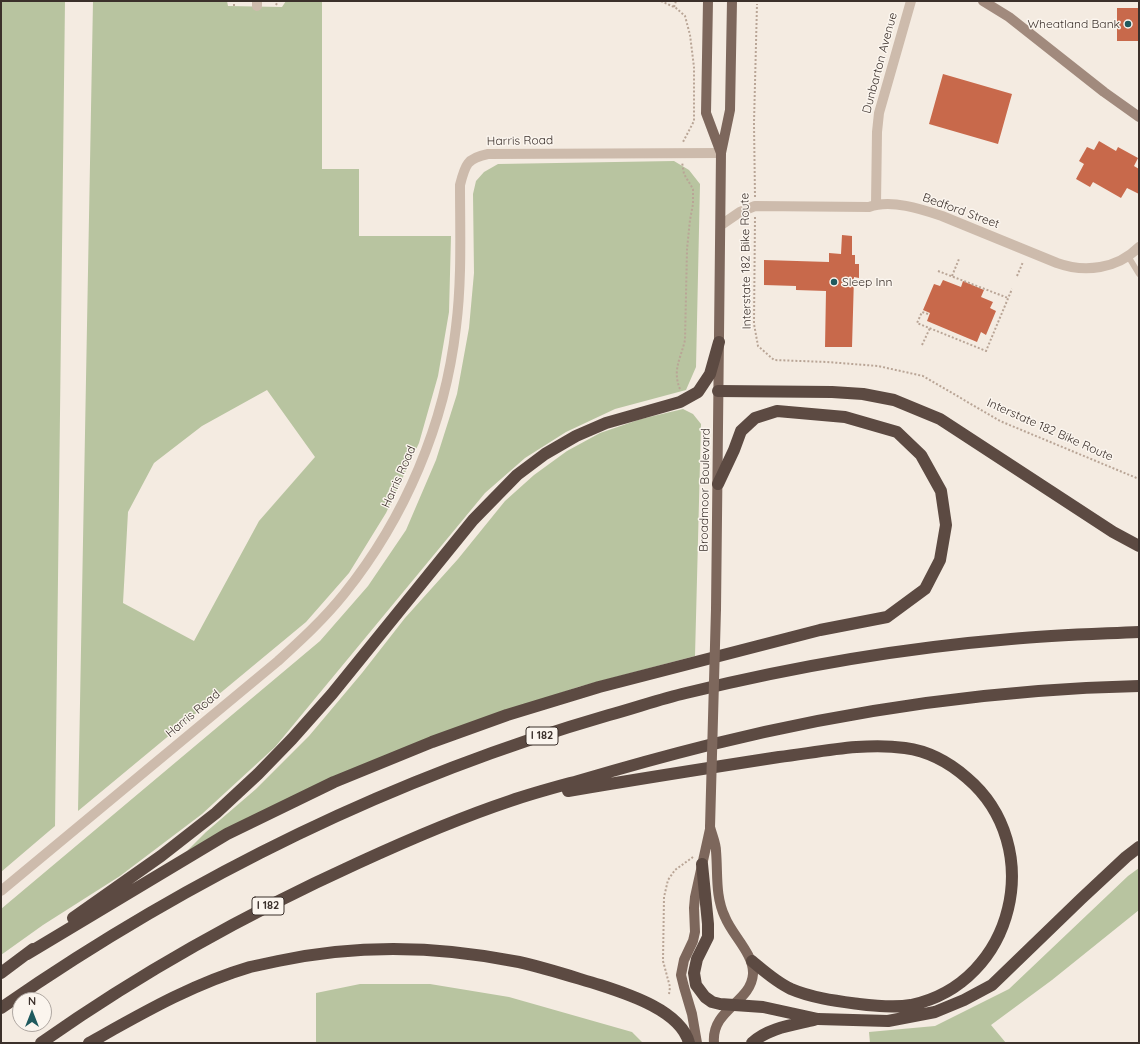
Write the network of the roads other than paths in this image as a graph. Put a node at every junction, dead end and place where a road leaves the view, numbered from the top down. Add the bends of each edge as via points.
1 (708, 1) edge
2 (732, 1) edge
3 (911, 1) edge
4 (983, 1) edge
5 (1139, 117) edge
6 (721, 153) junction
7 (876, 204) junction
8 (721, 225) junction
9 (1139, 247) edge
10 (1128, 256) junction
11 (1139, 274) edge
12 (719, 342) junction
13 (718, 391) junction
14 (718, 484) junction
15 (1139, 546) edge
16 (1139, 632) edge
17 (1139, 686) edge
18 (511, 800) junction
19 (710, 827) junction
20 (1139, 847) edge
21 (702, 864) junction
22 (1, 891) edge
23 (27, 954) junction
24 (752, 961) junction
25 (1, 973) edge
26 (732, 1005) junction
27 (1, 1008) edge
28 (818, 1019) junction
29 (41, 1043) edge
30 (89, 1043) edge
31 (689, 1043) edge
32 (697, 1043) edge
33 (714, 1043) edge
34 (752, 1043) edge

1 - 6 main road, Broadmoor Boulevard via 706,113
2 - 6 main road, Broadmoor Boulevard via 730,110
3 - 7 street, Dunbarton Avenue via 879,113
4 - 5 main road via 1009,17
6 - 8 main road, Broadmoor Boulevard
6 - 22 street, Harris Road via 488,154 475,157 468,162 460,185 459,296 447,386 426,452 382,541 344,594 299,642
7 - 8 street, Bedford Street via 869,207 755,206 740,212
7 - 10 street, Bedford Street via 928,211 1080,269 1104,267
8 - 12 main road, Broadmoor Boulevard
9 - 10 street, Bedford Street
10 - 11 lane
12 - 13 main road, Broadmoor Boulevard
12 - 23 highway via 710,374 698,392 680,402 606,423 576,436 545,454 517,475 473,520 332,694 258,774 161,856
13 - 14 main road, Broadmoor Boulevard
13 - 15 highway via 832,392 894,400 940,419 1113,532
14 - 19 main road, Broadmoor Boulevard, bridge
14 - 23 highway via 741,431 755,418 777,411 846,417 897,432 921,455 941,491 946,525 940,560 925,589 887,617 820,630 598,687 440,739 334,782 227,834
16 - 27 highway, I 182 via 995,641 815,666 684,693 538,737 388,793 269,848 154,910 79,955
17 - 18 highway, I 182 via 984,696 856,713 672,754
18 - 24 highway via 720,766 880,746 907,748 947,763 973,783 992,806 1009,845 1012,861 1012,894 1001,931 978,966 963,981 929,1000 889,1007 811,995 773,978
18 - 29 highway, I 182 via 390,848 273,904 159,967
19 - 21 main road, Broadmoor Boulevard
19 - 24 main road, Broadmoor Boulevard via 716,850 717,882 724,917
20 - 28 highway via 992,985 935,1012 888,1021
21 - 26 highway via 708,937 695,966 695,979 700,991 712,1002
21 - 32 main road, Broadmoor Boulevard via 694,908 693,941 684,960 681,975
23 - 25 highway
24 - 26 main road via 753,974 750,986
26 - 28 highway via 764,1007
26 - 33 main road via 717,1025
28 - 34 highway via 764,1034
30 - 31 highway via 163,1002 250,967 306,955 361,949 456,952 520,962 574,977 629,994 668,1015 681,1027

